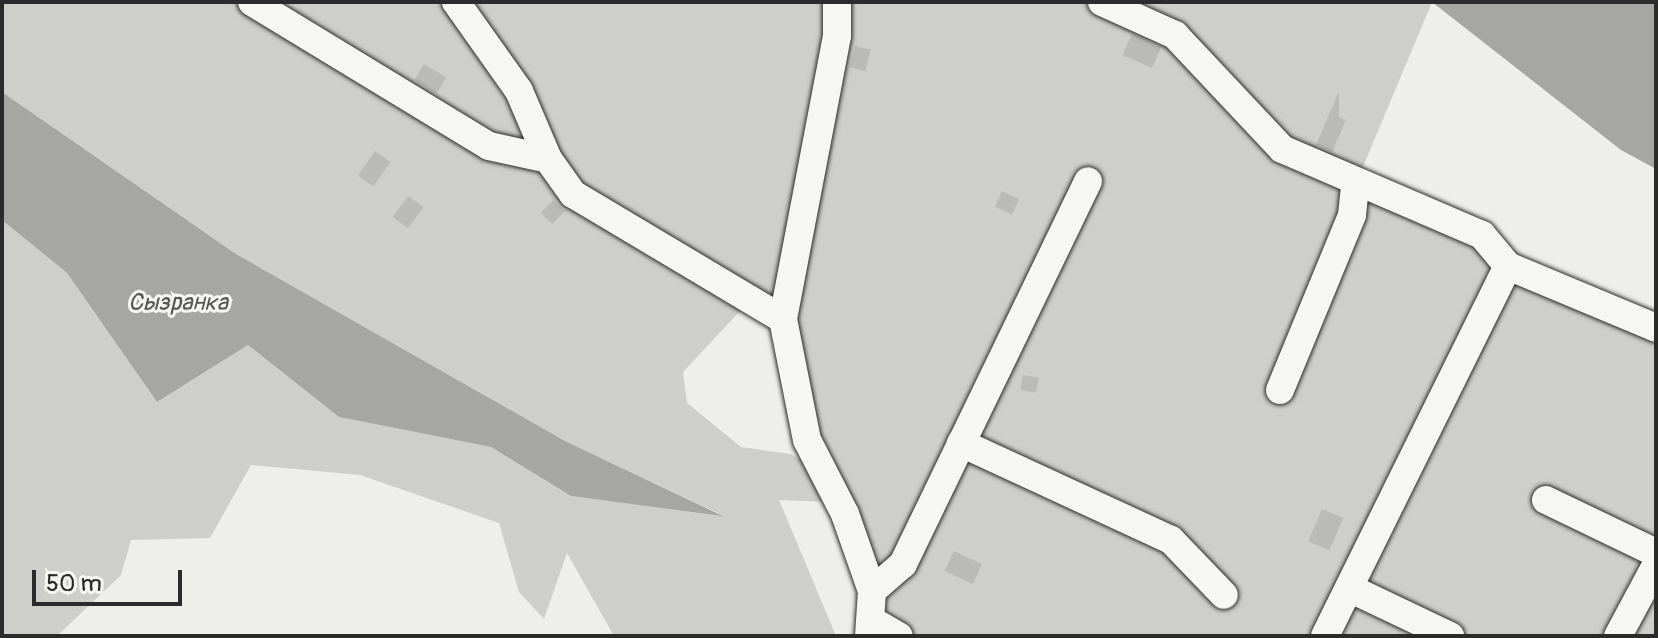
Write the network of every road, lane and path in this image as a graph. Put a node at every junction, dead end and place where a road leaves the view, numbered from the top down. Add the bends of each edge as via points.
1 (252, 2) edge
2 (456, 2) edge
3 (837, 2) edge
4 (1102, 2) edge
5 (548, 159) junction
6 (1088, 181) dead end
7 (1355, 186) junction
8 (1508, 266) junction
9 (783, 319) junction
10 (1656, 328) edge
11 (1280, 390) dead end
12 (961, 443) junction
13 (1546, 500) dead end
14 (1656, 553) edge
15 (1656, 565) edge
16 (1349, 588) junction
17 (872, 591) junction
18 (1224, 595) dead end
19 (870, 628) edge
20 (899, 636) edge
21 (1325, 636) edge
22 (1450, 636) edge
23 (1618, 636) edge

1 - 5 street via 489,146
2 - 5 street via 519,91
3 - 9 street via 837,36
4 - 7 street via 1175,35 1282,149
5 - 9 street via 573,194
6 - 12 street
7 - 8 street via 1482,235
7 - 11 street via 1352,215
8 - 10 street
8 - 16 street
9 - 17 street via 807,440 845,514
12 - 17 street via 903,564
12 - 18 street via 1171,540
13 - 14 street
15 - 23 street
16 - 21 street
16 - 22 street
17 - 19 street
19 - 20 street

